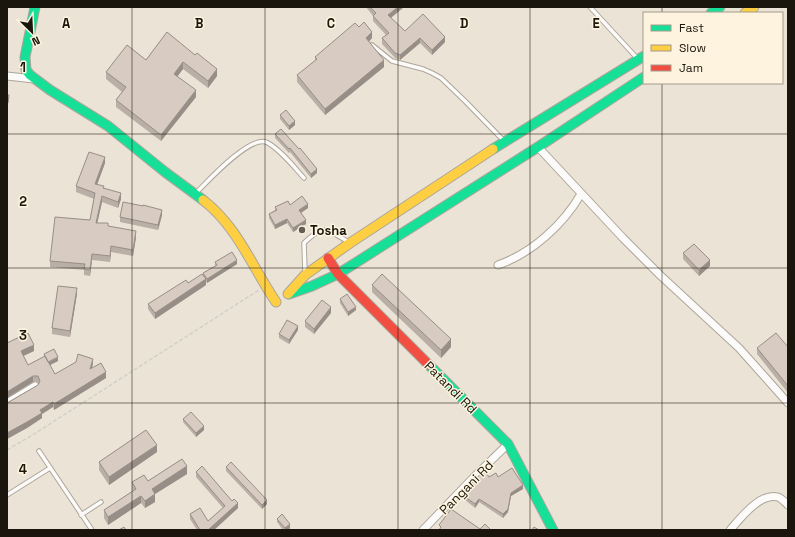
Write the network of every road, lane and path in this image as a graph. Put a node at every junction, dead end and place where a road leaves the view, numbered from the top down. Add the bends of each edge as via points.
1 (35, 7) edge
2 (590, 7) edge
3 (372, 45) edge
4 (641, 58) edge
5 (629, 65) junction
6 (7, 76) edge
7 (642, 79) edge
8 (38, 81) junction
9 (505, 142) junction
10 (538, 148) junction
11 (304, 178) dead end
12 (195, 194) junction
13 (581, 194) junction
14 (350, 243) junction
15 (328, 258) junction
16 (498, 264) dead end
17 (338, 274) junction
18 (305, 275) junction
19 (264, 286) junction
20 (276, 302) dead end
21 (35, 386) edge
22 (7, 403) edge
23 (788, 403) edge
24 (508, 444) junction
25 (7, 450) edge
26 (39, 451) dead end
27 (50, 468) junction
28 (7, 495) edge
29 (101, 502) dead end
30 (788, 505) edge
31 (81, 515) junction
32 (92, 530) edge
33 (423, 530) edge
34 (553, 530) edge
35 (730, 530) edge

1 - 8 main road via 24,60 26,70
2 - 4 lane
3 - 9 lane via 392,61 423,69 441,78
4 - 5 main road
5 - 7 main road
5 - 9 main road
6 - 8 street
7 - 10 main road
8 - 12 main road via 100,119
9 - 14 main road
10 - 13 street
10 - 17 main road
11 - 12 lane via 270,144 258,142 246,147 230,160
12 - 19 main road via 231,226
13 - 16 street via 570,212 541,240 509,261
13 - 23 street via 661,276 734,342
14 - 15 main road
14 - 18 lane via 326,230 308,239 304,244
15 - 17 main road, Patandi Rd
15 - 18 main road
17 - 18 main road via 288,294
17 - 24 main road, Patandi Rd
19 - 20 main road
19 - 25 path
21 - 22 street
24 - 33 street, Pangani Rd
24 - 34 main road, Patandi Rd
26 - 27 lane
27 - 28 lane
27 - 31 lane
29 - 31 lane
30 - 35 street via 778,498 764,500 754,505
31 - 32 lane

